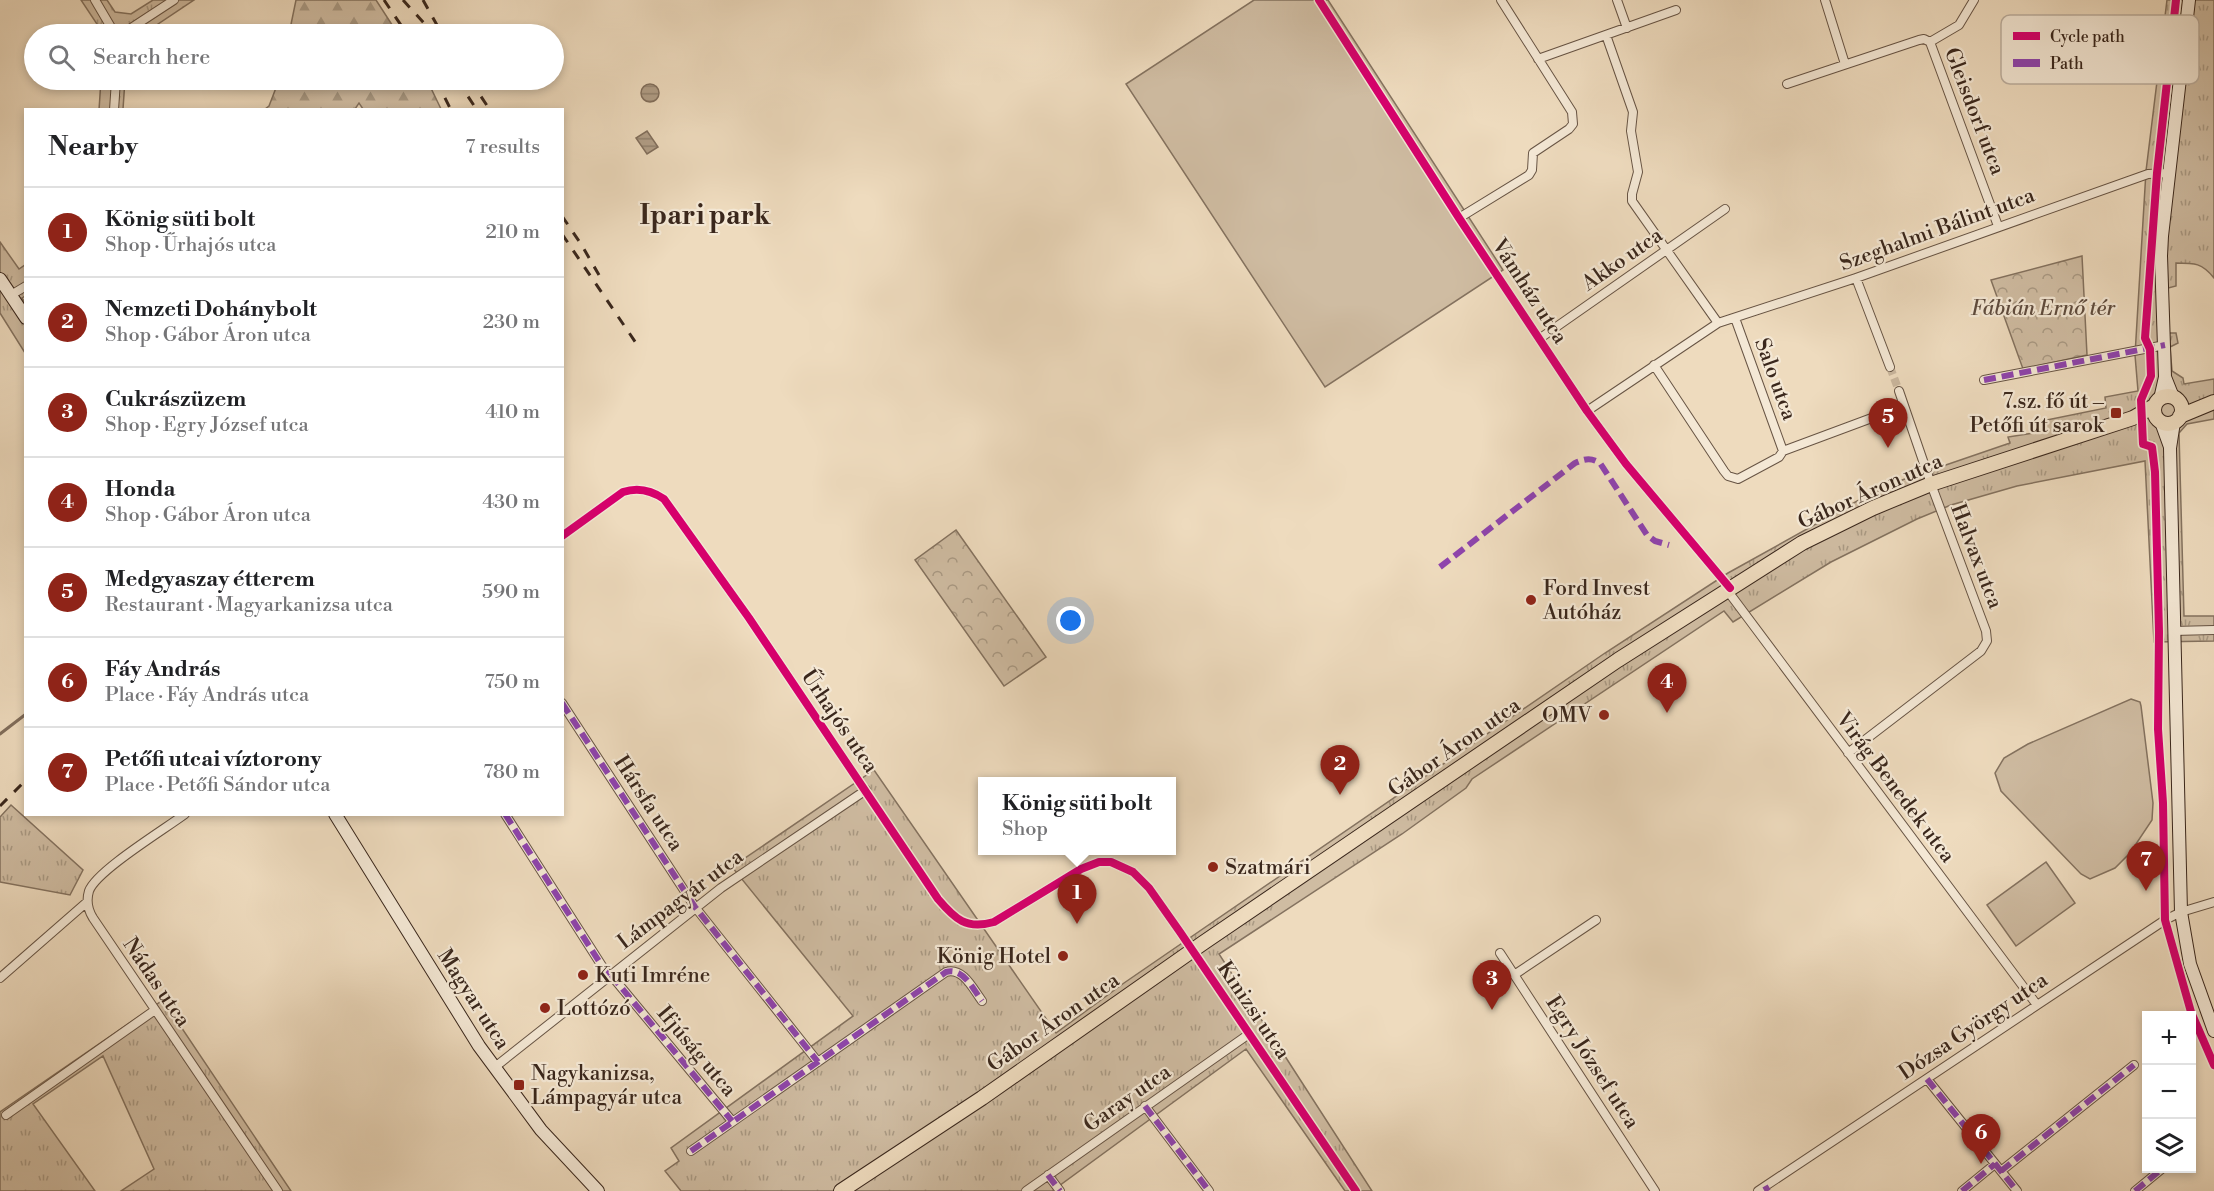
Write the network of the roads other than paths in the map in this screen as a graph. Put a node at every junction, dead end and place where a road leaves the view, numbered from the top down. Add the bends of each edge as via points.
1 (95, 0) edge
2 (174, 0) edge
3 (1319, 0) edge
4 (1501, 0) edge
5 (1617, 0) edge
6 (1825, 0) edge
7 (1974, 0) edge
8 (2189, 0) edge
9 (1676, 10) dead end
10 (2187, 15) edge
11 (109, 24) edge
12 (137, 24) edge
13 (1627, 28) junction
14 (1606, 35) junction
15 (1930, 42) junction
16 (1538, 59) junction
17 (1845, 64) junction
18 (1787, 84) dead end
19 (2179, 84) edge
20 (115, 90) edge
21 (114, 108) edge
22 (2169, 173) junction
23 (1725, 209) dead end
24 (1459, 218) junction
25 (1998, 225) junction
26 (1667, 250) junction
27 (1856, 278) junction
28 (0, 279) edge
29 (24, 287) edge
30 (11, 295) junction
31 (24, 315) edge
32 (1735, 318) junction
33 (1718, 322) junction
34 (1539, 339) junction
35 (2164, 345) junction
36 (1654, 365) junction
37 (1890, 367) tunnel mouth
38 (1984, 380) dead end
39 (1899, 391) tunnel mouth
40 (2209, 403) edge
41 (1904, 406) junction
42 (2168, 410) junction
43 (1587, 411) junction
44 (1783, 451) junction
45 (1931, 484) junction
46 (564, 535) edge
47 (1729, 589) junction
48 (2214, 630) edge
49 (2173, 631) junction
50 (564, 706) edge
51 (1848, 753) junction
52 (866, 790) junction
53 (182, 816) edge
54 (336, 816) edge
55 (506, 816) edge
56 (1111, 862) joint
57 (87, 902) junction
58 (2214, 902) edge
59 (695, 908) junction
60 (2181, 912) junction
61 (1596, 920) dead end
62 (1192, 950) junction
63 (1500, 953) dead end
64 (1514, 975) junction
65 (610, 976) junction
66 (0, 978) edge
67 (981, 1001) dead end
68 (2037, 1005) junction
69 (155, 1010) junction
70 (2214, 1031) edge
71 (1249, 1035) junction
72 (818, 1062) junction
73 (2134, 1065) dead end
74 (495, 1067) junction
75 (1927, 1079) junction
76 (1145, 1106) junction
77 (6, 1115) dead end
78 (732, 1121) junction
79 (691, 1150) dead end
80 (1998, 1168) junction
81 (2157, 1173) edge
82 (1048, 1175) junction
83 (1764, 1189) edge
84 (278, 1191) edge
85 (598, 1191) edge
86 (841, 1191) edge
87 (1026, 1191) edge
88 (1060, 1191) edge
89 (1209, 1191) edge
90 (1356, 1191) edge
91 (1655, 1191) edge
92 (1962, 1191) edge
93 (2017, 1191) edge
94 (2135, 1191) edge

1 - 11 street
2 - 12 street
3 - 24 street, Vámház utca
4 - 16 street
5 - 13 street
6 - 17 street
7 - 15 street, Gleisdorf utca via 1959,25
8 - 10 main road
9 - 13 street
13 - 14 street
14 - 16 street
14 - 26 street via 1633,112 1631,130 1638,172 1632,201
15 - 17 street, Gleisdorf utca via 1919,40
15 - 25 street, Gleisdorf utca
16 - 24 street via 1572,112 1573,124 1533,153 1529,175
17 - 18 street, Gleisdorf utca
19 - 22 main road
20 - 21 street
22 - 25 street, Szeghalmi Bálint utca via 2148,174
22 - 35 main road via 2161,256
23 - 26 street, Akko utca
24 - 34 street, Vámház utca
25 - 27 street, Szeghalmi Bálint utca
26 - 33 street
26 - 34 street, Akko utca
27 - 32 street, Szeghalmi Bálint utca
27 - 37 street
28 - 30 main road
29 - 30 street
30 - 31 main road
32 - 33 street, Szeghalmi Bálint utca
32 - 44 street, Salo utca
33 - 36 street
34 - 43 street, Vámház utca
35 - 38 street
35 - 42 main road
36 - 43 street
36 - 44 street via 1728,476 1744,477
39 - 41 street, Halvax utca
40 - 42 main road, Gábor Áron utca
41 - 44 street
41 - 45 street, Halvax utca
42 - 45 main road, Gábor Áron utca
42 - 49 main road
43 - 47 street, Vámház utca
45 - 47 main road, Gábor Áron utca via 1802,543
45 - 51 street, Halvax utca via 1987,641 1982,651
46 - 52 street, Űrhajós utca via 623,492 645,490 664,499
47 - 51 street, Virág Benedek utca
47 - 62 main road, Gábor Áron utca via 1618,660
48 - 49 street
49 - 60 main road
50 - 59 street, Hársfa utca
51 - 68 street, Virág Benedek utca
52 - 56 street, Űrhajós utca via 938,899 951,914 972,926 994,922 1081,869 1102,861
52 - 59 street, Lámpagyár utca
53 - 57 street via 100,875 89,890
54 - 74 main road, Magyar utca
55 - 65 street, Ifjúság utca
56 - 62 street, Kinizsi utca via 1145,883
57 - 66 street
57 - 69 street, Nádas utca via 93,918
58 - 60 street, Dózsa György utca
59 - 65 street, Lámpagyár utca
59 - 72 street, Hársfa utca
60 - 68 street, Dózsa György utca
60 - 70 main road via 2190,964
61 - 64 street
62 - 71 street, Kinizsi utca
62 - 86 main road, Gábor Áron utca via 982,1098
63 - 64 street, Egry József utca
64 - 91 street, Egry József utca
65 - 74 street, Lámpagyár utca
65 - 78 street, Ifjúság utca
67 - 72 street via 960,974 954,970 946,972
68 - 75 street, Dózsa György utca
69 - 77 street
69 - 84 street, Nádas utca
71 - 76 street, Garay utca
71 - 90 street, Kinizsi utca
72 - 78 street
73 - 80 street
74 - 85 main road, Magyar utca via 541,1130
75 - 80 street
75 - 83 street, Dózsa György utca
76 - 82 street, Garay utca
76 - 89 street
78 - 79 street
80 - 92 street
80 - 93 street
81 - 94 street
82 - 87 street, Garay utca
82 - 88 street

